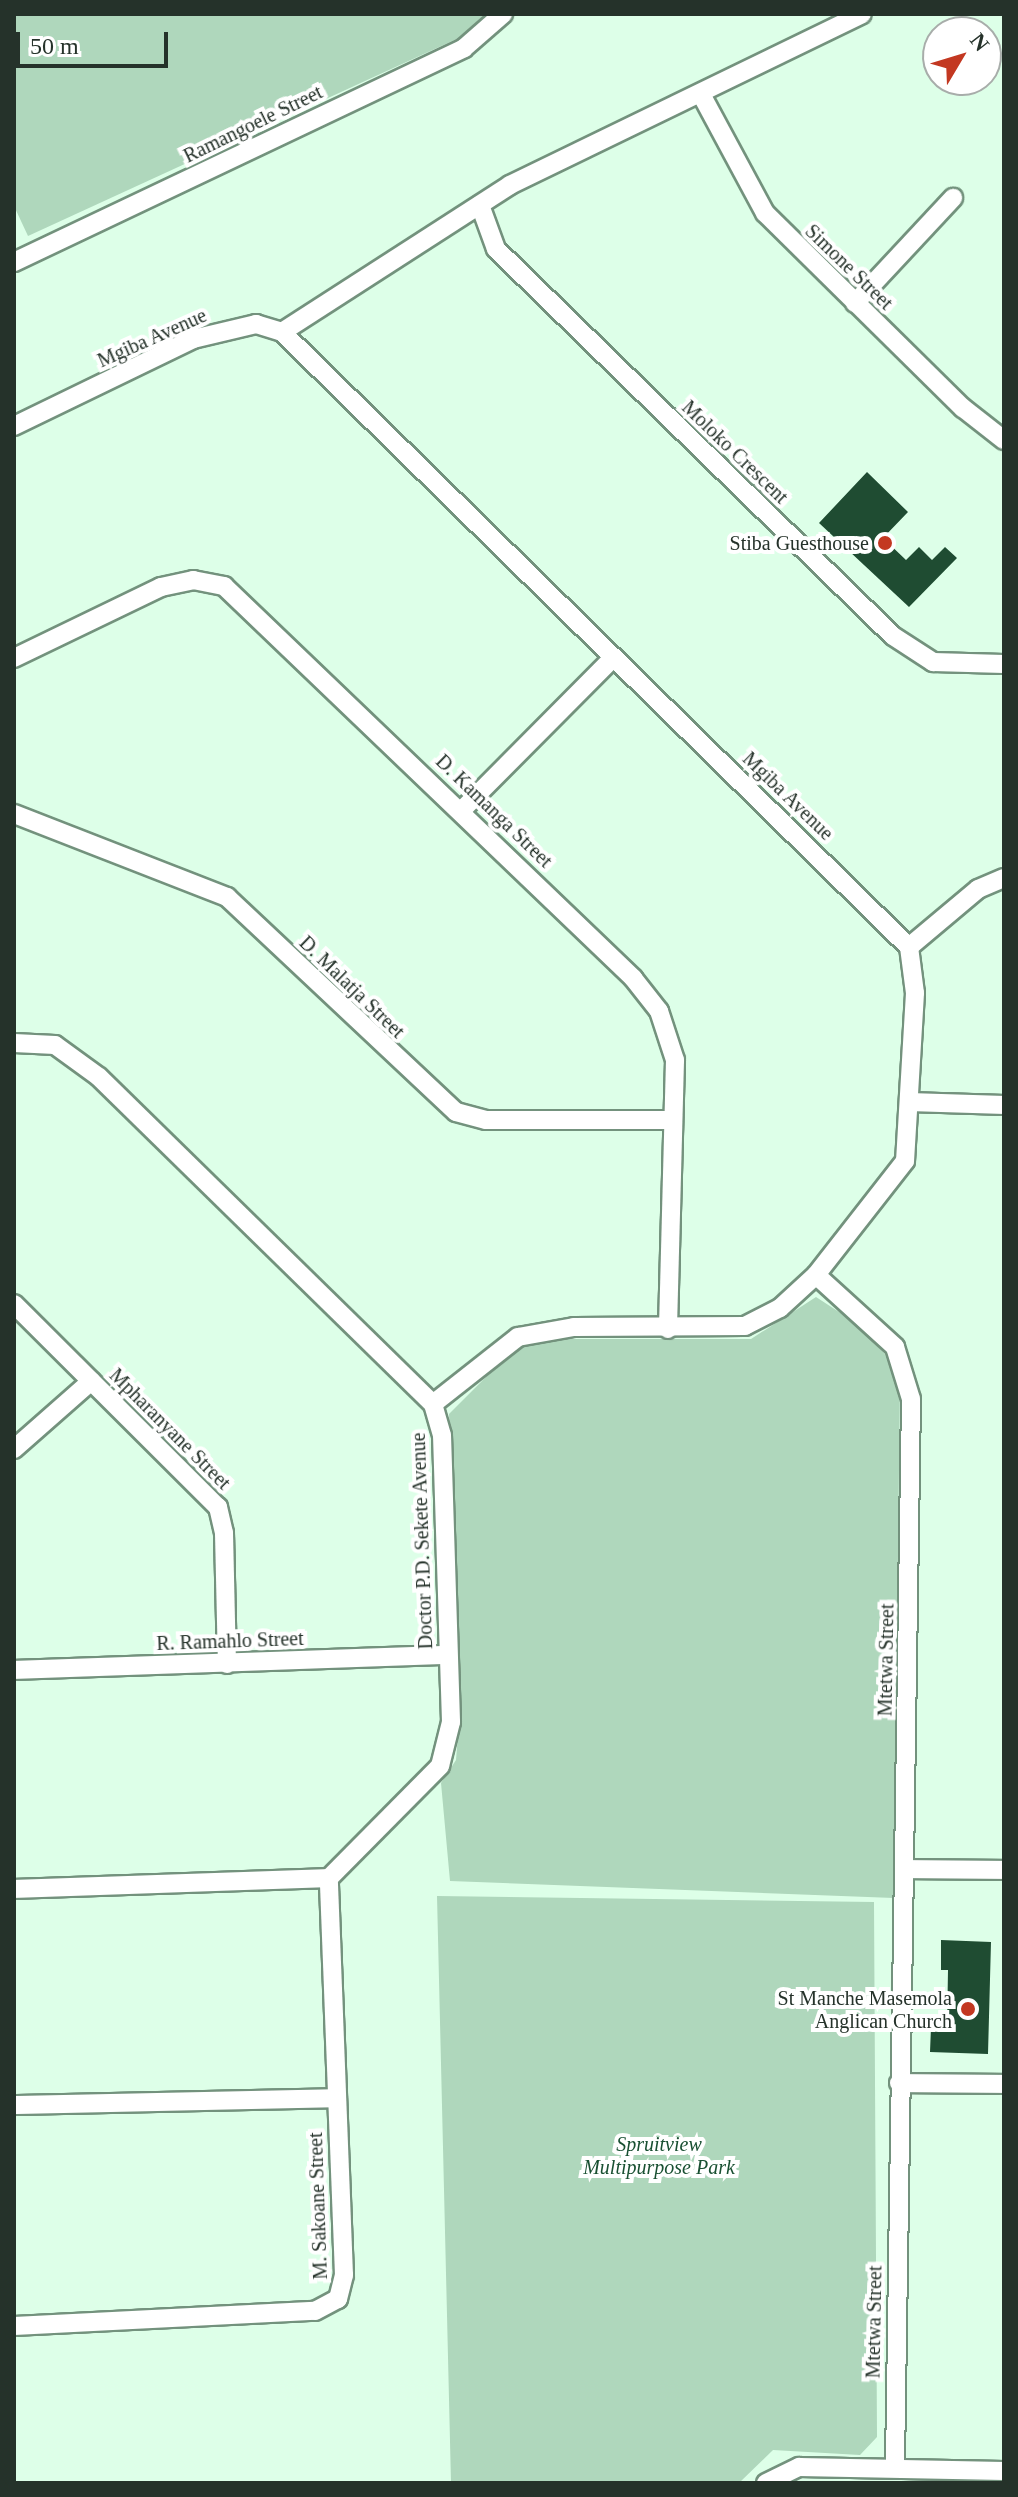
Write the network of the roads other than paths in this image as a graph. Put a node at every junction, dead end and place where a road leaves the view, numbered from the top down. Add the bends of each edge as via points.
1 (503, 14) edge
2 (862, 14) edge
3 (702, 96) junction
4 (953, 198) dead end
5 (480, 205) junction
6 (14, 262) edge
7 (855, 303) junction
8 (282, 332) junction
9 (14, 426) edge
10 (1004, 440) edge
11 (14, 658) edge
12 (613, 658) junction
13 (1004, 664) edge
14 (462, 810) junction
15 (14, 814) edge
16 (1004, 878) edge
17 (909, 947) junction
18 (14, 1043) edge
19 (910, 1102) junction
20 (1004, 1105) edge
21 (673, 1120) junction
22 (816, 1275) junction
23 (14, 1304) edge
24 (668, 1329) junction
25 (91, 1381) junction
26 (433, 1404) junction
27 (14, 1449) edge
28 (448, 1655) junction
29 (227, 1664) junction
30 (14, 1670) edge
31 (906, 1869) junction
32 (1004, 1870) edge
33 (329, 1878) junction
34 (14, 1889) edge
35 (899, 2083) junction
36 (1004, 2084) edge
37 (336, 2098) junction
38 (14, 2105) edge
39 (14, 2326) edge
40 (895, 2466) junction
41 (1004, 2471) edge
42 (766, 2483) edge

1 - 6 street, Ramangoele Street via 464,48
2 - 3 street
3 - 5 street
3 - 7 street, Simone Street via 755,201
4 - 7 street
5 - 8 street
5 - 13 street, Moloko Crescent via 496,249 893,636 933,662
7 - 10 street, Simone Street
8 - 9 street, Mgiba Avenue via 256,324 193,339
8 - 12 street, Mgiba Avenue
11 - 14 street, D. Kamanga Street via 161,587 193,580 224,586
12 - 14 street
12 - 17 street, Mgiba Avenue
14 - 21 street, D. Kamanga Street via 649,995 675,1060
15 - 21 street, D. Malatja Street via 227,897 456,1112 486,1120
16 - 17 street via 978,889
17 - 19 street via 915,993
18 - 26 street, Doctor P.D. Sekete Avenue via 55,1045 99,1077
19 - 20 street
19 - 22 street via 900,1170
21 - 24 street, D. Kamanga Street
22 - 24 street via 780,1308 745,1326
22 - 31 street, Mtetwa Street via 882,1330 909,1381
23 - 25 street, Mpharanyane Street
24 - 26 street via 540,1329 498,1348
25 - 27 street
25 - 29 street, Mpharanyane Street via 218,1507
26 - 28 street, Doctor P.D. Sekete Avenue via 442,1435
28 - 29 street, R. Ramahlo Street
28 - 33 street, Doctor P.D. Sekete Avenue via 451,1722 440,1766
29 - 30 street, R. Ramahlo Street
31 - 32 street
31 - 35 street, Mtetwa Street
33 - 34 street
33 - 37 street, M. Sakoane Street
35 - 36 street
35 - 40 street, Mtetwa Street
37 - 38 street
37 - 39 street, M. Sakoane Street via 344,2275 343,2289 329,2307
40 - 41 street
40 - 42 street via 799,2467

